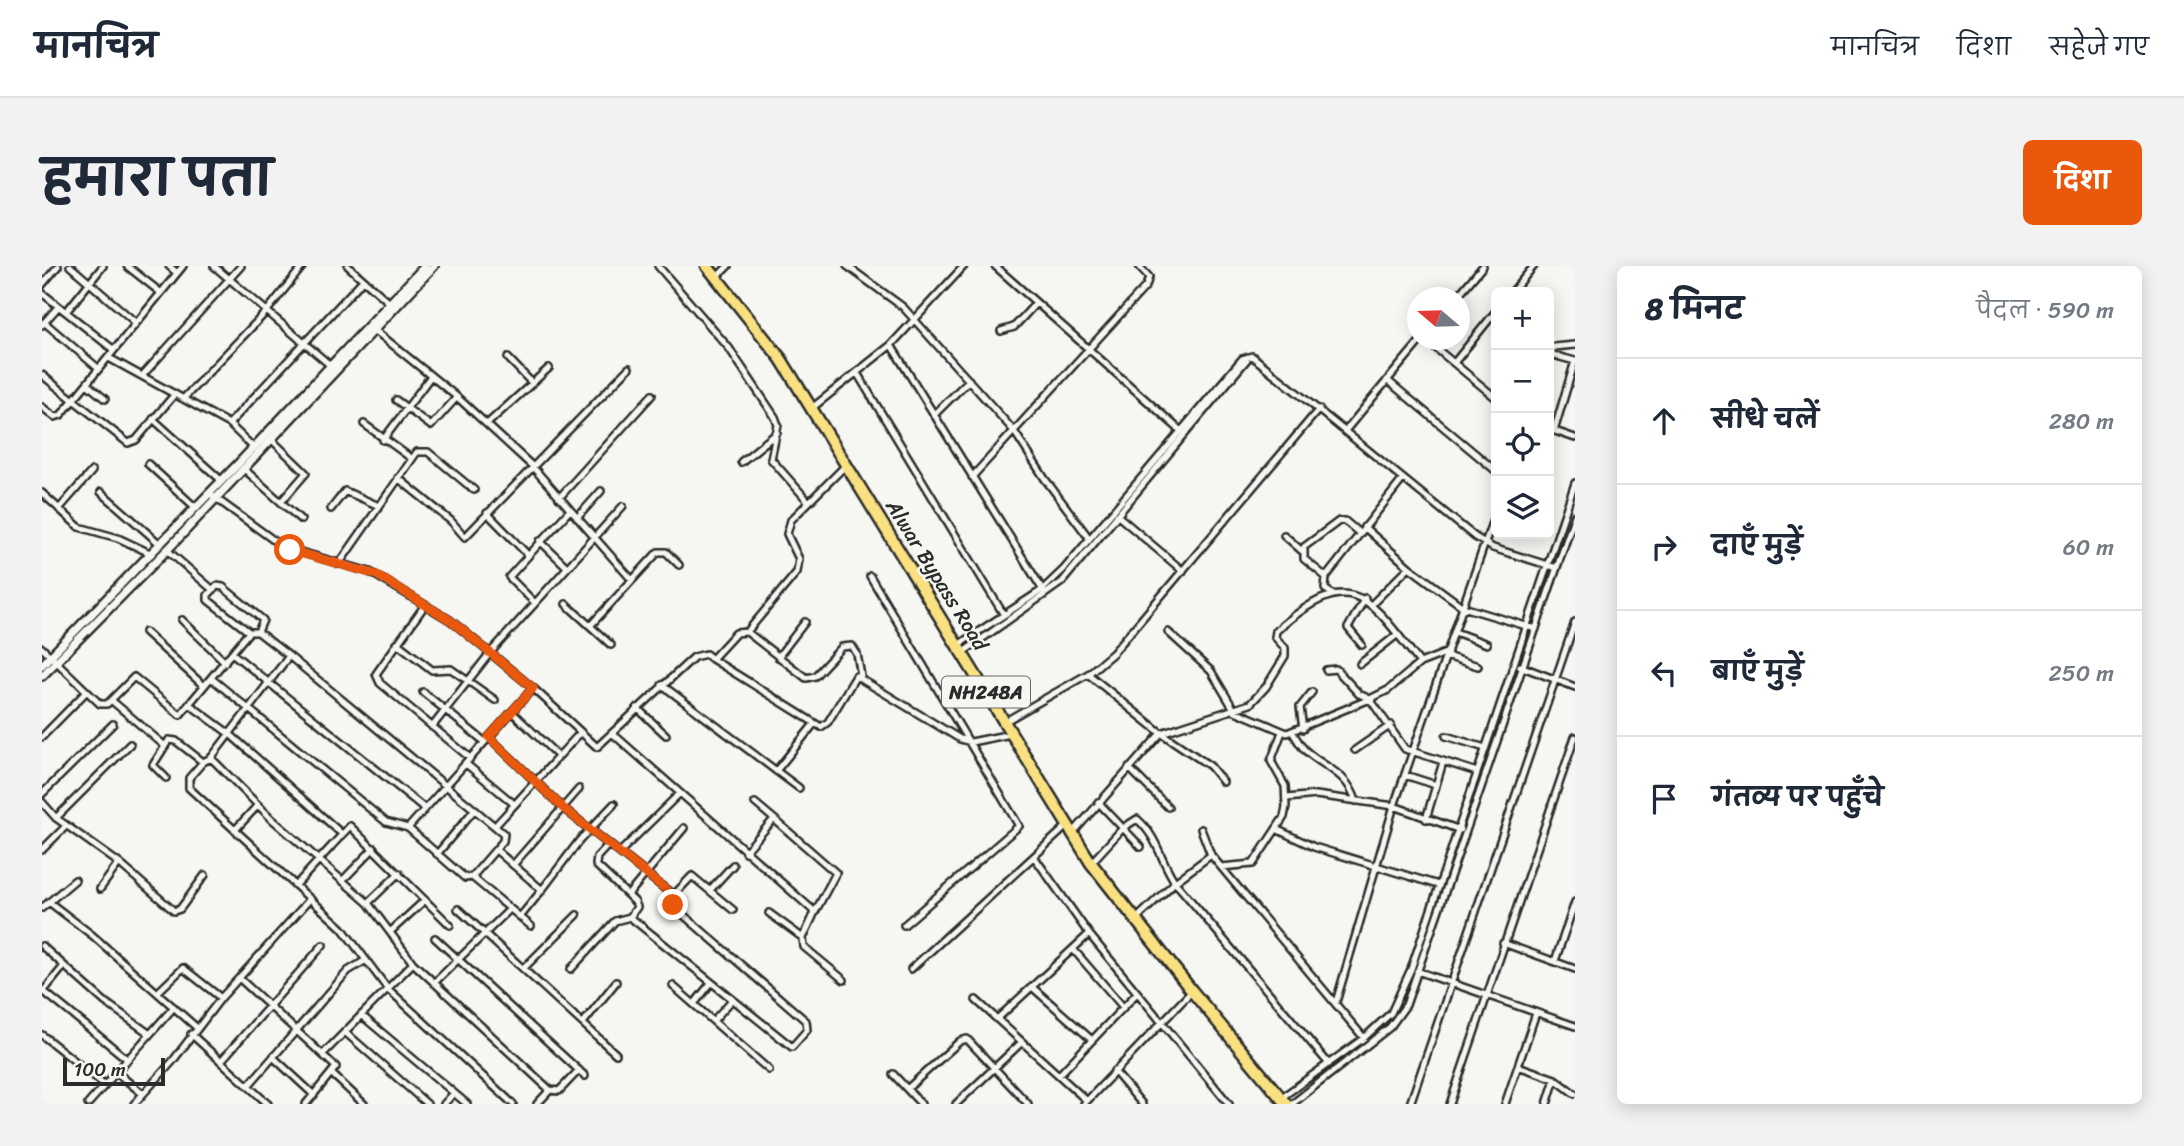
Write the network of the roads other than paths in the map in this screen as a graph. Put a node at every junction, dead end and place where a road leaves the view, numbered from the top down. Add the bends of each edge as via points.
1 (58, 266) edge
2 (69, 266) edge
3 (103, 266) edge
4 (127, 266) edge
5 (169, 266) edge
6 (183, 266) edge
7 (214, 266) edge
8 (241, 266) edge
9 (303, 266) edge
10 (348, 266) edge
11 (425, 266) edge
12 (434, 266) edge
13 (658, 266) edge
14 (707, 266) edge
15 (728, 266) edge
16 (847, 266) edge
17 (964, 266) edge
18 (995, 266) edge
19 (1139, 266) edge
20 (1483, 266) edge
21 (1534, 266) edge
22 (177, 273) junction
23 (717, 276) junction
24 (229, 279) junction
25 (363, 280) junction
26 (90, 283) junction
27 (42, 285) edge
28 (1465, 287) edge
29 (1516, 287) edge
30 (160, 292) junction
31 (42, 293) edge
32 (1036, 303) junction
33 (391, 304) junction
34 (58, 307) junction
35 (267, 311) junction
36 (66, 312) junction
37 (1491, 318) edge
38 (914, 319) junction
39 (135, 321) junction
40 (43, 323) edge
41 (373, 328) junction
42 (1001, 331) dead end
43 (304, 343) junction
44 (891, 345) junction
45 (1575, 345) edge
46 (1087, 349) junction
47 (114, 350) junction
48 (1414, 350) edge
49 (1436, 350) edge
50 (1552, 350) edge
51 (1554, 356) edge
52 (109, 358) junction
53 (508, 358) dead end
54 (1575, 361) edge
55 (1454, 363) junction
56 (549, 368) dead end
57 (629, 368) dead end
58 (99, 369) junction
59 (334, 369) junction
60 (857, 373) junction
61 (42, 375) edge
62 (142, 376) junction
63 (431, 376) junction
64 (969, 380) junction
65 (1387, 380) junction
66 (532, 383) junction
67 (87, 384) junction
68 (1491, 394) edge
69 (174, 395) junction
70 (652, 396) dead end
71 (457, 397) junction
72 (105, 399) dead end
73 (73, 400) junction
74 (183, 400) junction
75 (396, 400) dead end
76 (42, 407) edge
77 (407, 408) junction
78 (812, 408) junction
79 (1319, 409) junction
80 (934, 415) junction
81 (153, 419) junction
82 (1554, 421) edge
83 (229, 424) junction
84 (364, 424) dead end
85 (486, 424) junction
86 (1014, 430) junction
87 (1345, 431) junction
88 (1554, 431) edge
89 (1183, 432) junction
90 (776, 433) junction
91 (1575, 438) edge
92 (271, 440) junction
93 (383, 440) junction
94 (257, 450) junction
95 (411, 458) junction
96 (741, 462) dead end
97 (148, 464) dead end
98 (846, 464) junction
99 (531, 466) junction
100 (1491, 467) edge
101 (244, 468) junction
102 (92, 471) dead end
103 (972, 477) junction
104 (398, 478) junction
105 (1403, 479) junction
106 (222, 481) junction
107 (1575, 483) edge
108 (474, 490) dead end
109 (601, 491) dead end
110 (101, 492) dead end
111 (42, 494) edge
112 (213, 496) junction
113 (559, 498) junction
114 (808, 501) junction
115 (281, 502) junction
116 (379, 506) junction
117 (623, 506) dead end
118 (196, 508) junction
119 (59, 509) junction
120 (331, 509) dead end
121 (570, 510) junction
122 (487, 513) junction
123 (1117, 515) junction
124 (1575, 515) edge
125 (577, 518) junction
126 (302, 520) dead end
127 (1364, 527) junction
128 (1491, 527) edge
129 (1358, 532) junction
130 (1284, 536) dead end
131 (594, 538) junction
132 (1089, 538) junction
133 (540, 541) junction
134 (1486, 543) junction
135 (164, 547) junction
136 (1302, 551) junction
137 (152, 554) junction
138 (527, 554) junction
139 (339, 564) junction
140 (679, 565) dead end
141 (1547, 565) junction
142 (1409, 567) junction
143 (567, 568) junction
144 (1557, 568) junction
145 (1184, 571) junction
146 (870, 576) dead end
147 (1326, 576) junction
148 (632, 580) junction
149 (213, 590) junction
150 (1044, 593) junction
151 (1331, 593) junction
152 (1366, 598) junction
153 (536, 603) junction
154 (425, 604) junction
155 (566, 604) dead end
156 (1372, 604) junction
157 (1463, 607) junction
158 (1004, 615) junction
159 (182, 620) dead end
160 (805, 622) dead end
161 (1575, 622) edge
162 (590, 626) junction
163 (1526, 627) junction
164 (1536, 629) junction
165 (145, 632) dead end
166 (249, 632) junction
167 (258, 632) junction
168 (747, 632) junction
169 (1168, 632) dead end
170 (1455, 632) junction
171 (1398, 634) junction
172 (397, 643) junction
173 (611, 645) dead end
174 (1362, 645) dead end
175 (1487, 645) dead end
176 (42, 648) edge
177 (960, 649) junction
178 (232, 653) junction
179 (491, 653) junction
180 (1447, 654) junction
181 (289, 656) junction
182 (778, 657) junction
183 (712, 659) junction
184 (52, 660) junction
185 (225, 662) junction
186 (1420, 663) junction
187 (1514, 663) junction
188 (1360, 664) dead end
189 (42, 666) edge
190 (1478, 666) dead end
191 (1523, 667) junction
192 (1326, 670) dead end
193 (1088, 674) junction
194 (42, 676) edge
195 (861, 676) junction
196 (211, 678) junction
197 (1556, 680) junction
198 (470, 681) junction
199 (268, 683) junction
200 (662, 684) junction
201 (204, 686) junction
202 (1575, 687) edge
203 (533, 688) junction
204 (86, 692) junction
205 (423, 692) dead end
206 (1312, 692) dead end
207 (1370, 699) junction
208 (111, 700) junction
209 (495, 700) dead end
210 (189, 704) junction
211 (637, 708) junction
212 (248, 710) junction
213 (446, 710) junction
214 (1235, 711) junction
215 (512, 712) junction
216 (1004, 722) junction
217 (113, 724) dead end
218 (814, 724) junction
219 (1391, 725) junction
220 (432, 727) junction
221 (1303, 729) junction
222 (1282, 732) junction
223 (580, 733) junction
224 (612, 733) junction
225 (1161, 733) junction
226 (1293, 733) junction
227 (1011, 734) junction
228 (231, 735) junction
229 (666, 735) dead end
230 (1446, 736) dead end
231 (42, 737) edge
232 (1575, 737) edge
233 (487, 739) junction
234 (971, 743) junction
235 (130, 744) dead end
236 (165, 746) junction
237 (1485, 748) junction
238 (1355, 750) dead end
239 (1413, 752) junction
240 (558, 755) junction
241 (211, 758) junction
242 (467, 761) junction
243 (203, 762) junction
244 (1443, 762) junction
245 (1129, 768) junction
246 (775, 771) junction
247 (1477, 772) junction
248 (1405, 775) junction
249 (166, 778) dead end
250 (534, 780) junction
251 (1223, 782) dead end
252 (447, 784) junction
253 (1436, 785) junction
254 (799, 788) dead end
255 (579, 789) dead end
256 (680, 793) junction
257 (42, 794) edge
258 (1287, 798) junction
259 (1356, 801) junction
260 (42, 802) edge
261 (1098, 802) junction
262 (755, 803) dead end
263 (514, 804) junction
264 (614, 804) dead end
265 (258, 805) junction
266 (1394, 806) junction
267 (1167, 807) dead end
268 (425, 808) junction
269 (563, 808) junction
270 (475, 809) junction
271 (56, 818) junction
272 (774, 819) junction
273 (1426, 819) junction
274 (66, 826) junction
275 (495, 827) junction
276 (408, 828) junction
277 (684, 828) dead end
278 (1123, 828) junction
279 (1201, 829) dead end
280 (1276, 829) junction
281 (235, 830) junction
282 (590, 830) junction
283 (1069, 830) junction
284 (1458, 830) junction
285 (1466, 832) junction
286 (342, 834) junction
287 (610, 844) junction
288 (1141, 847) dead end
289 (374, 848) junction
290 (42, 850) edge
291 (496, 850) junction
292 (620, 852) junction
293 (745, 852) junction
294 (437, 854) junction
295 (1211, 855) junction
296 (1035, 858) junction
297 (319, 859) junction
298 (119, 863) junction
299 (1091, 863) junction
300 (513, 865) junction
301 (733, 865) dead end
302 (1221, 867) junction
303 (1376, 868) junction
304 (399, 873) junction
305 (646, 873) junction
306 (205, 875) dead end
307 (472, 877) junction
308 (75, 880) dead end
309 (343, 880) junction
310 (1175, 882) junction
311 (296, 885) junction
312 (1438, 885) junction
313 (100, 889) dead end
314 (542, 890) junction
315 (710, 890) junction
316 (628, 895) junction
317 (673, 895) junction
318 (310, 899) junction
319 (425, 900) junction
320 (50, 902) junction
321 (1575, 902) edge
322 (368, 903) junction
323 (42, 908) edge
324 (458, 909) dead end
325 (510, 909) junction
326 (733, 910) dead end
327 (815, 912) junction
328 (769, 914) dead end
329 (577, 915) dead end
330 (520, 917) junction
331 (630, 917) junction
332 (1135, 920) junction
333 (1572, 924) edge
334 (450, 925) dead end
335 (904, 925) dead end
336 (531, 926) dead end
337 (390, 932) junction
338 (486, 932) junction
339 (1089, 934) junction
340 (435, 938) dead end
341 (803, 938) junction
342 (1503, 943) junction
343 (323, 945) dead end
344 (42, 946) edge
345 (1073, 949) junction
346 (459, 958) junction
347 (366, 960) junction
348 (1555, 961) junction
349 (413, 962) junction
350 (64, 966) junction
351 (524, 968) junction
352 (912, 969) dead end
353 (1411, 969) junction
354 (1575, 969) edge
355 (571, 970) dead end
356 (1418, 972) junction
357 (239, 978) junction
358 (844, 980) dead end
359 (617, 982) dead end
360 (434, 983) junction
361 (711, 984) junction
362 (1451, 984) junction
363 (673, 986) dead end
364 (1032, 987) junction
365 (387, 988) junction
366 (1192, 991) junction
367 (43, 992) edge
368 (158, 992) junction
369 (1137, 993) junction
370 (1485, 995) junction
371 (221, 998) junction
372 (732, 1000) junction
373 (976, 1000) dead end
374 (1336, 1002) junction
375 (694, 1004) junction
376 (270, 1005) junction
377 (174, 1007) junction
378 (1123, 1007) junction
379 (1536, 1013) junction
380 (361, 1015) junction
381 (997, 1019) junction
382 (713, 1021) junction
383 (1160, 1021) junction
384 (583, 1023) junction
385 (1575, 1026) edge
386 (196, 1027) junction
387 (297, 1030) junction
388 (345, 1032) junction
389 (150, 1034) junction
390 (191, 1034) junction
391 (42, 1035) edge
392 (1364, 1038) junction
393 (1092, 1040) junction
394 (1022, 1042) junction
395 (616, 1054) dead end
396 (323, 1055) junction
397 (273, 1057) junction
398 (127, 1059) junction
399 (220, 1061) junction
400 (1329, 1064) junction
401 (1518, 1066) junction
402 (995, 1068) junction
403 (579, 1070) junction
404 (769, 1070) dead end
405 (1114, 1071) junction
406 (116, 1072) junction
407 (332, 1074) junction
408 (893, 1074) dead end
409 (1059, 1075) junction
410 (585, 1076) dead end
411 (1555, 1079) junction
412 (105, 1085) junction
413 (248, 1086) junction
414 (907, 1089) junction
415 (550, 1090) junction
416 (454, 1093) junction
417 (143, 1094) junction
418 (1575, 1094) edge
419 (314, 1095) junction
420 (1283, 1101) edge
421 (357, 1102) edge
422 (1085, 1102) edge
423 (540, 1103) edge
424 (1025, 1103) edge
425 (88, 1104) edge
426 (134, 1104) edge
427 (268, 1104) edge
428 (307, 1104) edge
429 (364, 1104) edge
430 (427, 1104) edge
431 (444, 1104) edge
432 (467, 1104) edge
433 (513, 1104) edge
434 (921, 1104) edge
435 (956, 1104) edge
436 (1142, 1104) edge
437 (1229, 1104) edge
438 (1292, 1104) edge
439 (1410, 1104) edge
440 (1450, 1104) edge
441 (1505, 1104) edge
442 (1547, 1104) edge

1 - 27 street
2 - 26 street
3 - 26 street
4 - 30 street
5 - 22 street
6 - 22 street
7 - 24 street
8 - 24 street
9 - 35 street
10 - 25 street
11 - 33 street
12 - 41 street
13 - 90 street via 729,348 775,416
14 - 23 highway, Alwar Bypass Road / NH248A
15 - 23 street
16 - 38 street
17 - 38 street
18 - 32 street
19 - 46 street via 1149,276 1146,286
20 - 28 street
21 - 29 street
22 - 30 street
23 - 78 highway, Alwar Bypass Road / NH248A via 760,328
24 - 35 street
24 - 62 street
25 - 33 street
25 - 43 street
26 - 36 street
26 - 39 street
30 - 39 street
31 - 34 street
32 - 42 street via 1014,327
32 - 46 street
33 - 41 street
34 - 36 street
34 - 40 street
35 - 43 street
35 - 74 street
36 - 47 street
37 - 55 street
38 - 44 street
38 - 64 street
39 - 47 street
40 - 58 street
41 - 59 street
41 - 63 street
43 - 59 street
43 - 83 street
44 - 60 street
44 - 80 street
45 - 50 street
46 - 86 street
46 - 89 street
47 - 52 street
48 - 65 street
49 - 55 street
51 - 54 street
52 - 58 street
52 - 62 street
53 - 66 street
54 - 82 street
55 - 68 street
56 - 66 street
57 - 99 street
58 - 67 street
59 - 92 street
59 - 94 street
60 - 78 street
60 - 158 street
61 - 73 street
62 - 69 street
63 - 71 street
63 - 77 street
64 - 80 street
64 - 86 street
65 - 87 street
65 - 100 street
66 - 85 street
67 - 72 street
67 - 73 street
69 - 74 street
69 - 81 street
70 - 113 street
71 - 77 street via 431,426
71 - 85 street
73 - 76 street via 55,417
73 - 81 street via 128,443
74 - 83 street
75 - 77 street
77 - 93 street
78 - 98 highway, Alwar Bypass Road / NH248A
79 - 87 street
79 - 89 street via 1260,360 1249,357
79 - 145 street
80 - 103 street
81 - 106 street
83 - 94 street
84 - 93 street
85 - 99 street
86 - 103 street
86 - 132 street
87 - 105 street
88 - 91 street
89 - 123 street
89 - 132 street
90 - 96 street
90 - 114 street via 771,459
92 - 94 street
92 - 115 street via 306,473
93 - 95 street
94 - 101 street
94 - 106 street
95 - 104 street
95 - 108 street via 417,452 428,452
97 - 118 street
98 - 114 street
98 - 177 highway, Alwar Bypass Road / NH248A
99 - 113 street
99 - 122 street
101 - 112 street
101 - 115 street
102 - 119 street
103 - 150 street
104 - 116 street
104 - 122 street via 465,537
105 - 127 street
105 - 134 street
106 - 112 street
107 - 141 street
109 - 125 street
110 - 135 street
111 - 119 street
112 - 118 street
112 - 135 street
112 - 139 street via 283,547
113 - 121 street
114 - 168 street via 787,534 799,559 797,572
115 - 126 street
116 - 120 street via 345,491
116 - 139 street
117 - 131 street
118 - 135 street
119 - 137 street via 87,531 110,535
121 - 125 street
121 - 133 street
122 - 138 street
123 - 145 street
123 - 150 street via 1062,582
124 - 144 street
125 - 131 street
127 - 129 street
127 - 142 street
128 - 134 street
129 - 136 street via 1339,521
129 - 147 street
130 - 136 street
131 - 143 street
131 - 148 street
132 - 150 street
133 - 138 street
133 - 143 street
134 - 141 street
134 - 157 street
135 - 137 street
135 - 149 street
135 - 184 street
136 - 147 street via 1304,559
137 - 184 street
138 - 153 street via 509,577
139 - 154 street via 377,575
140 - 148 street via 666,552 658,552
141 - 144 street
141 - 163 street
142 - 156 street
142 - 157 street
143 - 153 street
144 - 164 street
145 - 193 street via 1114,653
146 - 234 street
147 - 151 street via 1325,589
148 - 162 street
149 - 166 street via 208,600
149 - 167 street via 223,587 263,620
150 - 158 street
150 - 177 street
151 - 152 street
151 - 214 street via 1276,631 1285,656 1266,687 1250,704
152 - 156 street
152 - 174 street via 1348,628
153 - 179 street
154 - 172 street
154 - 179 street
155 - 162 street
156 - 171 street
157 - 163 street
157 - 170 street
158 - 177 street
159 - 185 street
160 - 182 street
161 - 197 street
162 - 173 street
163 - 164 street
163 - 187 street
164 - 191 street
165 - 201 street
166 - 167 street
166 - 178 street
167 - 181 street
168 - 182 street
168 - 183 street via 736,633
169 - 214 street via 1211,671
170 - 175 street
170 - 180 street
171 - 186 street
171 - 188 street
172 - 198 street via 432,670 451,669
172 - 220 street via 377,670 377,679
176 - 184 street
177 - 216 highway, Alwar Bypass Road / NH248A
178 - 185 street
178 - 199 street
179 - 198 street
179 - 203 street
180 - 186 street
180 - 190 street
180 - 239 street
181 - 199 street
181 - 252 street
182 - 195 street via 810,678 847,645 855,649
183 - 200 street via 706,654 694,657
183 - 218 street
184 - 189 street
184 - 194 street
184 - 204 street
185 - 196 street
186 - 207 street
187 - 191 street
187 - 237 street
191 - 197 street
191 - 285 street
192 - 207 street via 1336,669 1359,694
193 - 216 street
193 - 225 street
195 - 218 street via 852,678 825,726
195 - 234 street
196 - 201 street
196 - 212 street
197 - 202 street
197 - 362 street
198 - 209 street
198 - 213 street
199 - 212 street
199 - 268 street
200 - 211 street
200 - 246 street
201 - 210 street
203 - 215 street
203 - 223 street
204 - 208 street via 104,705
204 - 231 street
205 - 213 street
206 - 221 street via 1300,707
207 - 219 street
207 - 221 street
208 - 210 street via 134,677 180,715
208 - 236 street
210 - 228 street
211 - 224 street
211 - 229 street
212 - 228 street
212 - 276 street via 386,822
213 - 220 street
213 - 233 street
214 - 222 street
214 - 225 street
215 - 233 street
215 - 240 street
216 - 227 highway, Alwar Bypass Road / NH248A
217 - 257 street
218 - 246 street
219 - 238 street
219 - 239 street via 1397,740
220 - 242 street
221 - 226 street
222 - 226 street
222 - 258 street via 1271,761
223 - 224 street via 597,747
223 - 240 street
224 - 256 street
225 - 245 street
225 - 251 street via 1210,766
226 - 259 street via 1304,751 1339,772
227 - 234 street
227 - 283 highway, Alwar Bypass Road / NH248A
228 - 241 street
228 - 286 street
230 - 237 street
232 - 342 street
233 - 242 street
233 - 250 street
234 - 335 street via 1018,826
235 - 271 street
236 - 243 street via 173,739
236 - 249 street via 153,765
237 - 247 street
239 - 244 street
239 - 248 street
240 - 250 street
241 - 243 street
241 - 265 street
242 - 252 street
242 - 263 street
243 - 281 street via 189,778 189,788
244 - 247 street
244 - 253 street
245 - 261 street
245 - 267 street
246 - 254 street
247 - 284 street
248 - 253 street
248 - 266 street
250 - 263 street
250 - 269 street
252 - 268 street
252 - 270 street
253 - 273 street
255 - 269 street
256 - 292 street
256 - 293 street
258 - 259 street via 1317,795
258 - 280 street via 1284,817
259 - 266 street
260 - 271 street
261 - 278 street
261 - 283 street
262 - 272 street
263 - 275 street
264 - 282 street
265 - 281 street
265 - 297 street
266 - 273 street
266 - 303 street
268 - 276 street
269 - 282 street
269 - 300 street
270 - 275 street
270 - 294 street
271 - 274 street
272 - 293 street
272 - 327 street via 836,873
273 - 284 street
274 - 290 street
274 - 298 street
275 - 291 street via 505,838
276 - 294 street
277 - 305 street
278 - 288 street
278 - 299 street
278 - 310 street via 1134,819 1143,823 1155,837 1163,866
279 - 295 street
280 - 302 street via 1253,864
280 - 303 street
281 - 311 street
282 - 287 street
282 - 314 street
283 - 296 street
283 - 299 highway, Alwar Bypass Road / NH248A
284 - 285 street
284 - 312 street
285 - 356 street
286 - 289 street via 350,826
286 - 297 street
287 - 292 street
287 - 316 street via 597,857 596,865
289 - 304 street
289 - 309 street
291 - 300 street
291 - 307 street
292 - 305 street
293 - 327 street
294 - 307 street via 465,878
295 - 302 street
295 - 310 street
296 - 339 street
296 - 352 street
297 - 309 street
297 - 311 street
298 - 306 street via 174,911
298 - 313 street
299 - 332 highway, Alwar Bypass Road / NH248A
300 - 314 street
301 - 315 street
302 - 374 street
303 - 312 street
303 - 374 street
304 - 319 street
304 - 322 street
305 - 316 street
305 - 317 street
307 - 325 street
308 - 320 street
309 - 322 street
310 - 332 street
310 - 400 street
311 - 318 street
312 - 353 street
314 - 330 street
315 - 317 street via 692,876
315 - 326 street
316 - 331 street via 637,905
317 - 372 street via 673,905 806,1021 807,1030 794,1046 788,1046
318 - 347 street via 342,928
318 - 357 street
319 - 334 street
319 - 337 street
320 - 323 street
320 - 368 street
321 - 333 street
322 - 337 street
324 - 338 street
325 - 330 street
325 - 338 street
327 - 341 street
328 - 341 street
329 - 351 street
330 - 336 street
331 - 355 street via 615,921
331 - 361 street
332 - 366 highway, Alwar Bypass Road / NH248A
333 - 348 street
337 - 349 street
338 - 346 street
338 - 351 street
339 - 345 street
339 - 369 street
340 - 346 street
341 - 358 street via 804,947
342 - 348 street
342 - 370 street
343 - 376 street
344 - 350 street
345 - 364 street
345 - 378 street
346 - 360 street
346 - 403 street
347 - 365 street
347 - 387 street via 348,971
348 - 354 street
349 - 360 street
349 - 365 street
350 - 367 street
350 - 389 street
351 - 384 street
353 - 356 street
353 - 392 street via 1391,1013
356 - 362 street
356 - 438 street via 1406,1006 1390,1027
357 - 371 street
357 - 376 street
359 - 384 street
360 - 415 street
361 - 372 street
361 - 375 street
362 - 370 street
362 - 439 street
363 - 375 street
364 - 381 street
364 - 393 street
365 - 380 street
365 - 433 street
366 - 383 street
366 - 420 highway, Alwar Bypass Road / NH248A
367 - 398 street
368 - 371 street via 183,968
368 - 377 street
369 - 378 street
369 - 383 street
370 - 379 street
370 - 440 street
371 - 386 street
372 - 382 street
373 - 381 street
374 - 392 street
375 - 382 street
376 - 387 street
376 - 399 street
377 - 386 street
377 - 389 street
378 - 393 street
379 - 385 street
379 - 401 street
380 - 388 street
380 - 416 street
381 - 394 street
382 - 404 street
383 - 405 street
383 - 437 street
384 - 395 street
386 - 390 street
387 - 396 street
387 - 397 street
388 - 396 street
388 - 430 street
389 - 398 street
390 - 399 street
390 - 417 street
391 - 412 street
392 - 400 street
393 - 409 street
394 - 402 street
394 - 409 street
396 - 407 street via 336,1067
397 - 413 street
397 - 419 street
398 - 406 street
399 - 413 street
400 - 420 street
401 - 411 street
401 - 441 street
402 - 414 street via 967,1039
402 - 424 street
402 - 435 street
403 - 410 street
403 - 415 street via 559,1091
405 - 422 street
405 - 436 street
406 - 412 street
406 - 417 street
407 - 419 street
407 - 421 street
408 - 414 street
409 - 422 street
411 - 418 street
411 - 442 street
412 - 425 street
413 - 427 street
414 - 434 street
415 - 423 street
416 - 431 street
416 - 432 street
417 - 426 street
419 - 428 street
421 - 429 street

